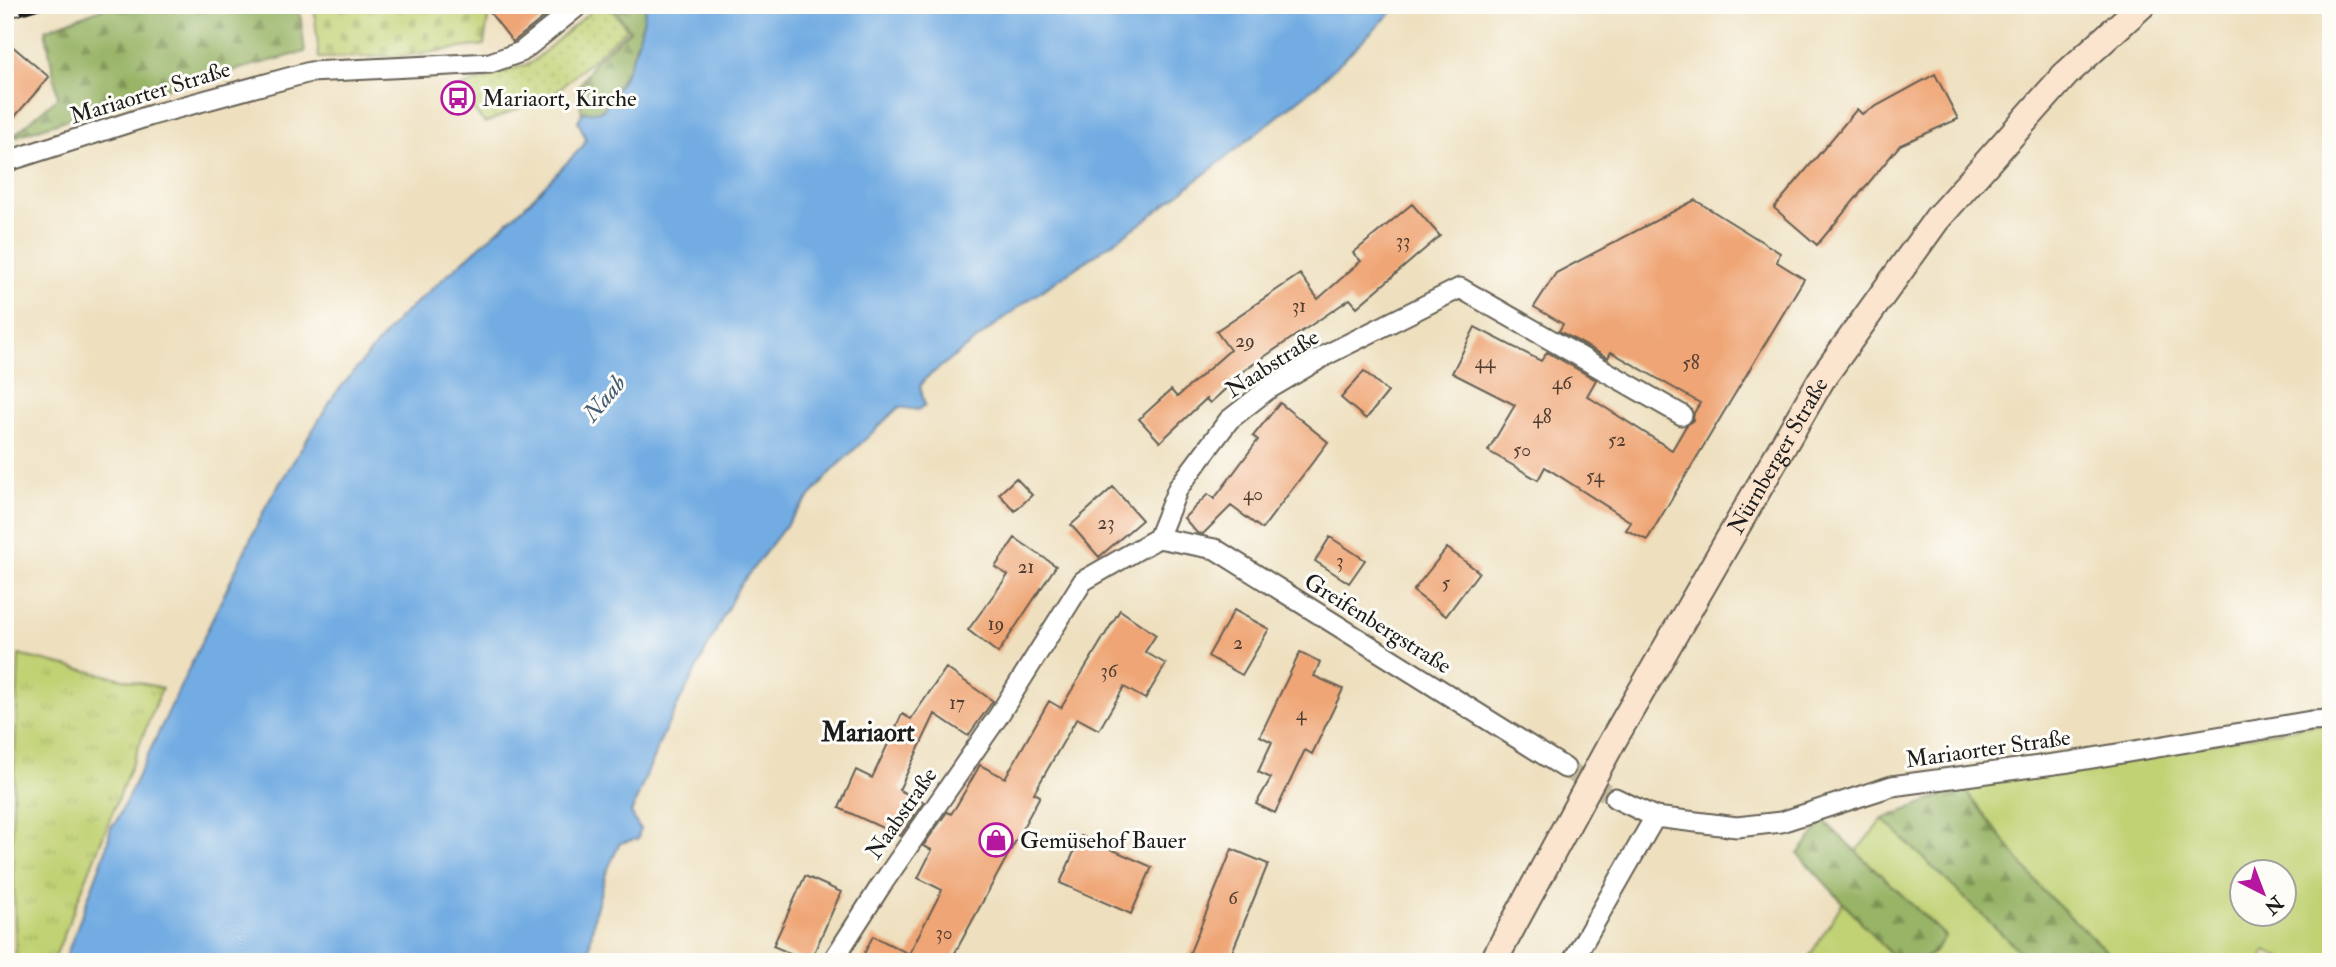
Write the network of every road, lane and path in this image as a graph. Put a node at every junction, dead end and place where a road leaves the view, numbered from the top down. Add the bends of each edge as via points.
1 (579, 5) edge
2 (2142, 5) edge
3 (5, 162) edge
4 (1682, 415) dead end
5 (1158, 538) junction
6 (2331, 720) edge
7 (1565, 768) tunnel mouth
8 (1615, 798) tunnel mouth
9 (1655, 817) junction
10 (832, 962) edge
11 (1493, 962) edge
12 (1572, 962) edge

1 - 3 street, Mariaorter Straße via 521,52 490,64 310,72
2 - 11 main road, Nürnberger Straße via 2065,75 1937,219 1821,380 1612,742
4 - 5 street, Naabstraße via 1460,288 1328,354 1267,390 1229,420 1185,476
5 - 7 street, Greifenbergstraße via 1215,549
5 - 10 street, Naabstraße via 1083,581 999,715
6 - 9 street, Mariaorter Straße via 1892,786 1781,822 1737,827
8 - 9 street
9 - 12 street

